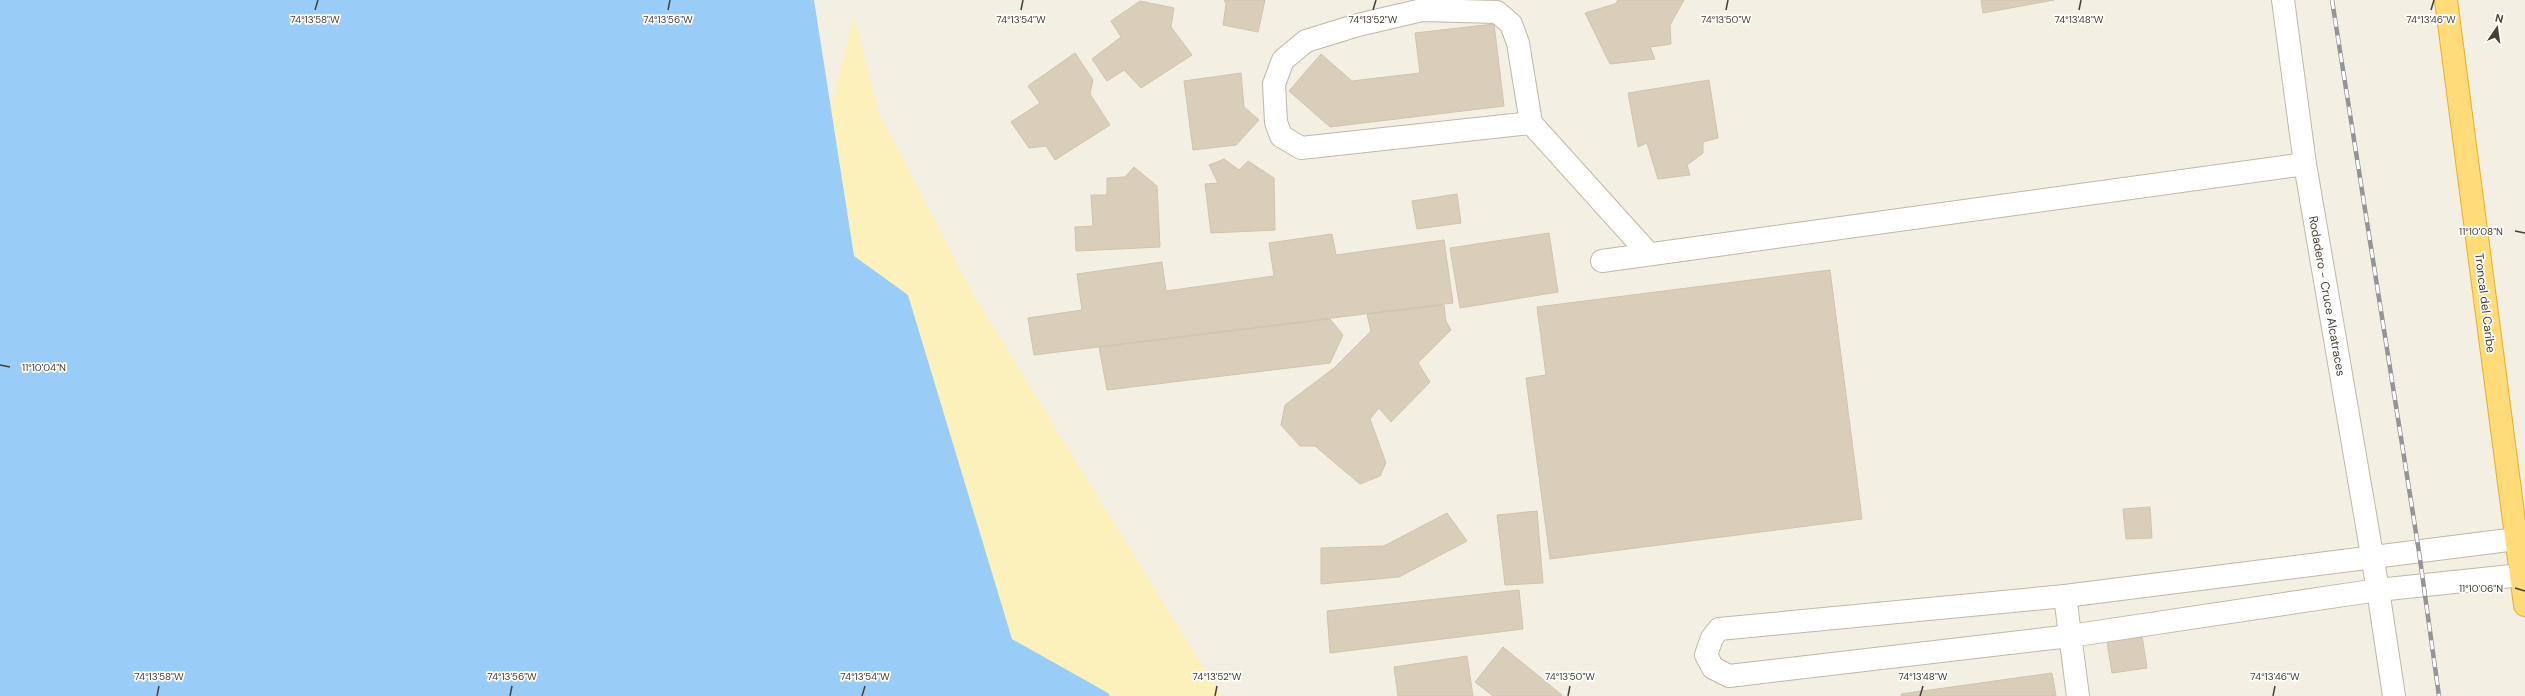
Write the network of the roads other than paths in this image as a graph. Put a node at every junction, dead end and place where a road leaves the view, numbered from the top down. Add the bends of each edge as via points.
1 (2283, 0) edge
2 (2446, 0) edge
3 (1531, 123) junction
4 (2305, 164) junction
5 (1649, 254) junction
6 (1602, 261) dead end
7 (2516, 539) junction
8 (2372, 559) junction
9 (2521, 575) junction
10 (2378, 590) junction
11 (2064, 596) junction
12 (2525, 605) edge
13 (2070, 636) junction
14 (2078, 696) edge
15 (2394, 696) edge

1 - 4 street, Rodadero - Cruce Alcatraces
2 - 7 highway, Troncal del Caribe
3 - 3 street via 1518,43 1511,24 1497,12 1422,10 1358,25 1306,41 1283,60 1274,84 1276,122 1281,136 1302,148
3 - 5 street
4 - 5 street
4 - 8 street, Rodadero - Cruce Alcatraces
5 - 6 street
7 - 8 street
7 - 9 highway, Troncal del Caribe
8 - 10 street, Rodadero - Cruce Alcatraces
8 - 11 street
9 - 10 street
9 - 12 highway, Troncal del Caribe
10 - 13 street
10 - 15 street, Rodadero - Cruce Alcatraces
11 - 13 street
11 - 13 street via 1719,629 1712,638 1706,654 1713,668 1729,676
13 - 14 street

